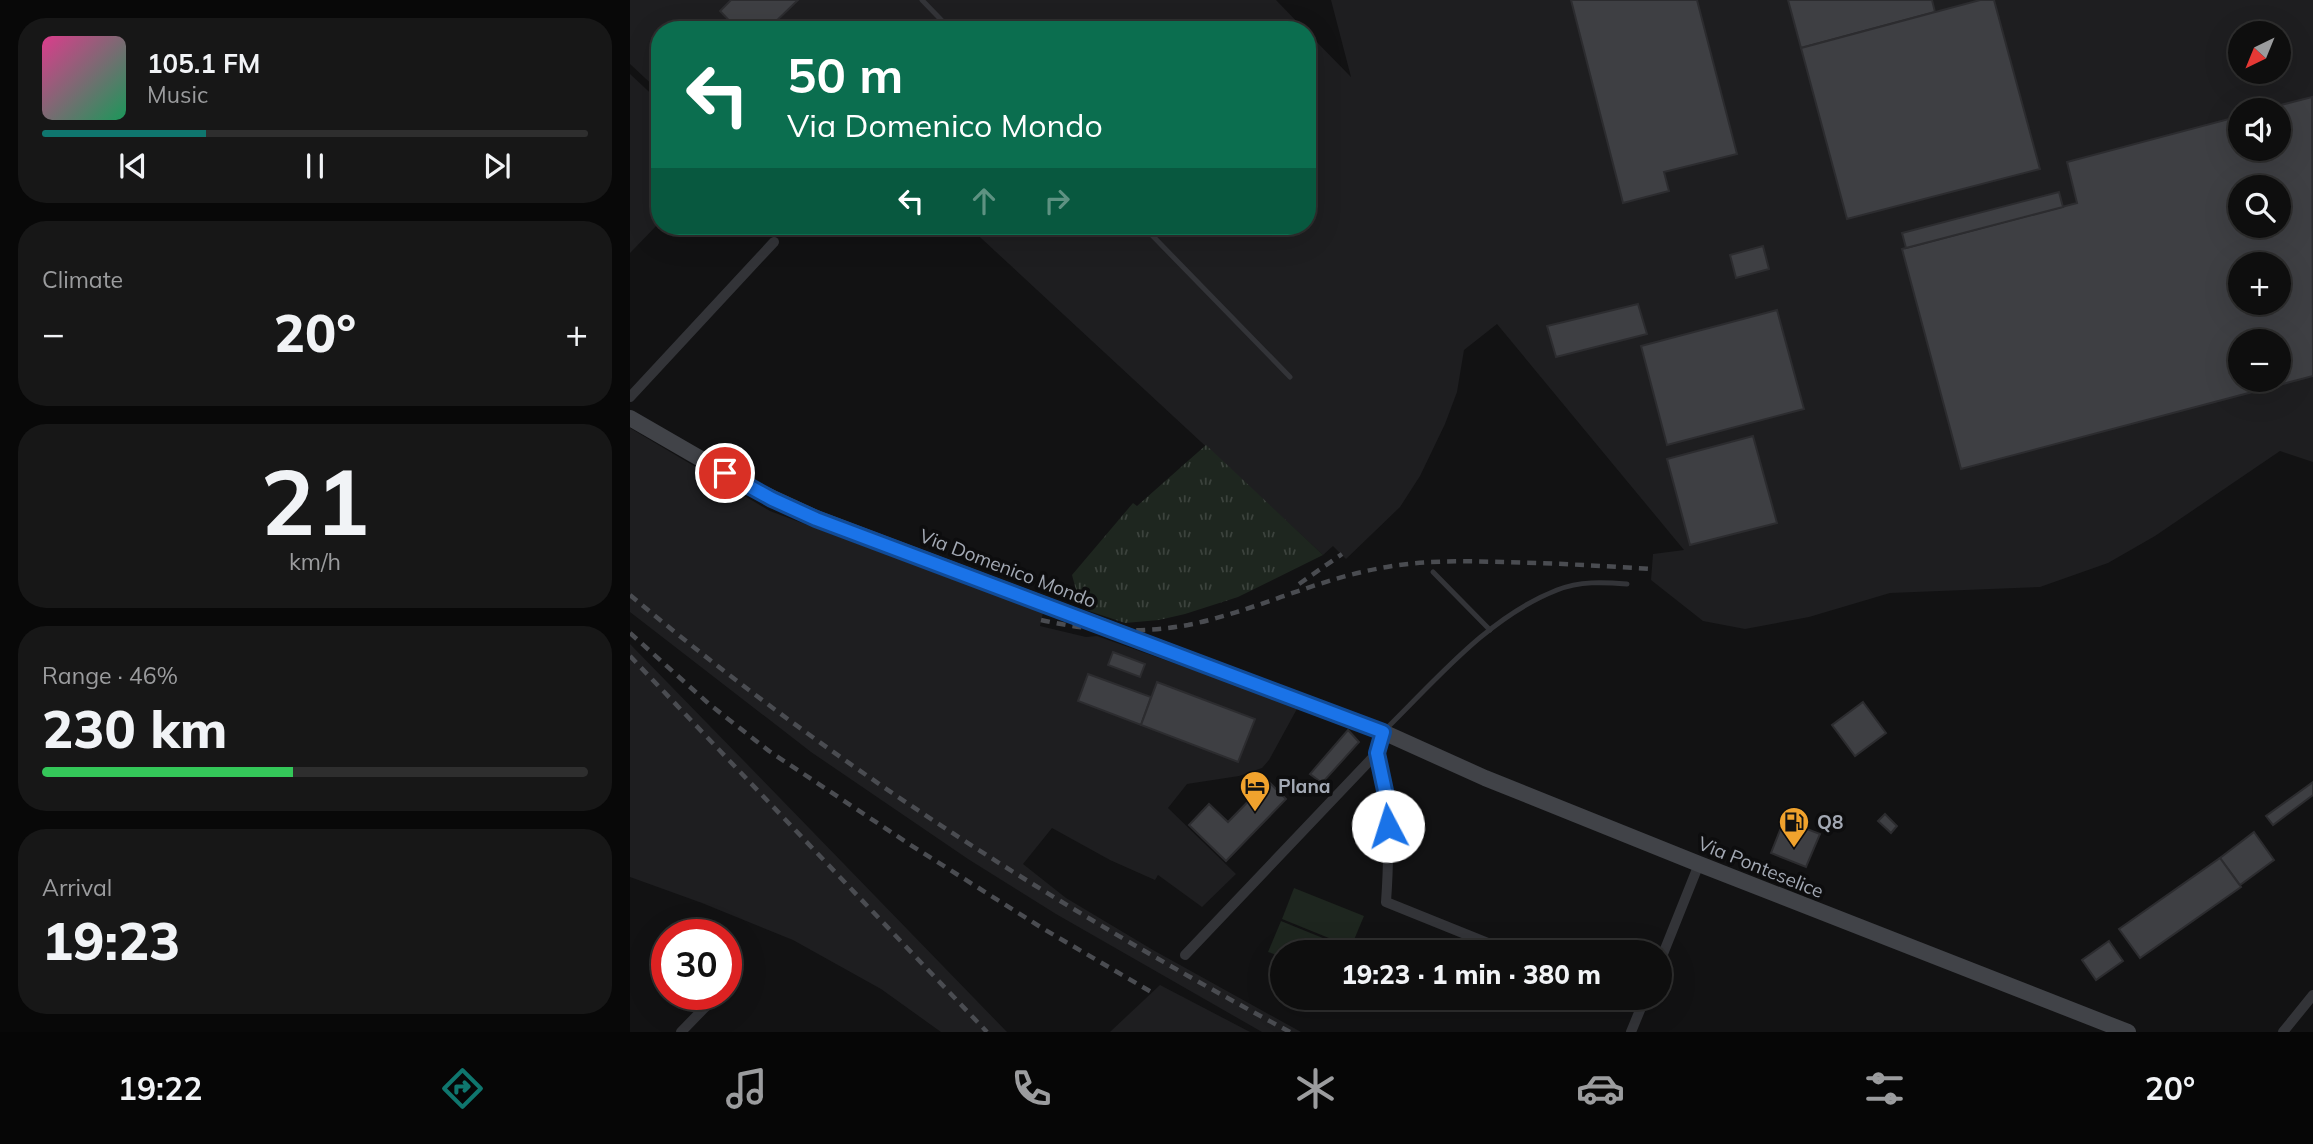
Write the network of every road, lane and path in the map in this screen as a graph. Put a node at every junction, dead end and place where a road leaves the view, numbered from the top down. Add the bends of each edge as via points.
1 (922, 0) edge
2 (942, 21) edge
3 (1152, 235) edge
4 (774, 242) dead end
5 (1290, 377) dead end
6 (630, 397) edge
7 (630, 418) edge
8 (1433, 572) dead end
9 (1627, 584) dead end
10 (1490, 630) junction
11 (1383, 732) junction
12 (1377, 753) junction
13 (1699, 864) junction
14 (1480, 940) edge
15 (1669, 940) edge
16 (1185, 955) dead end
17 (2313, 995) edge
18 (702, 1010) edge
19 (1640, 1010) edge
20 (681, 1032) edge
21 (1631, 1032) edge
22 (2128, 1032) edge
23 (2283, 1032) edge

1 - 2 lane
3 - 5 lane
4 - 6 street
7 - 11 street, Via Domenico Mondo via 816,519
8 - 10 lane
9 - 10 lane via 1598,582 1558,590
10 - 11 lane
11 - 12 street
11 - 13 street, Via Ponteselice
12 - 14 street via 1387,800 1390,852 1386,902
12 - 16 street
13 - 15 street
13 - 22 street, Via Ponteselice
17 - 23 street
18 - 20 street
19 - 21 street

